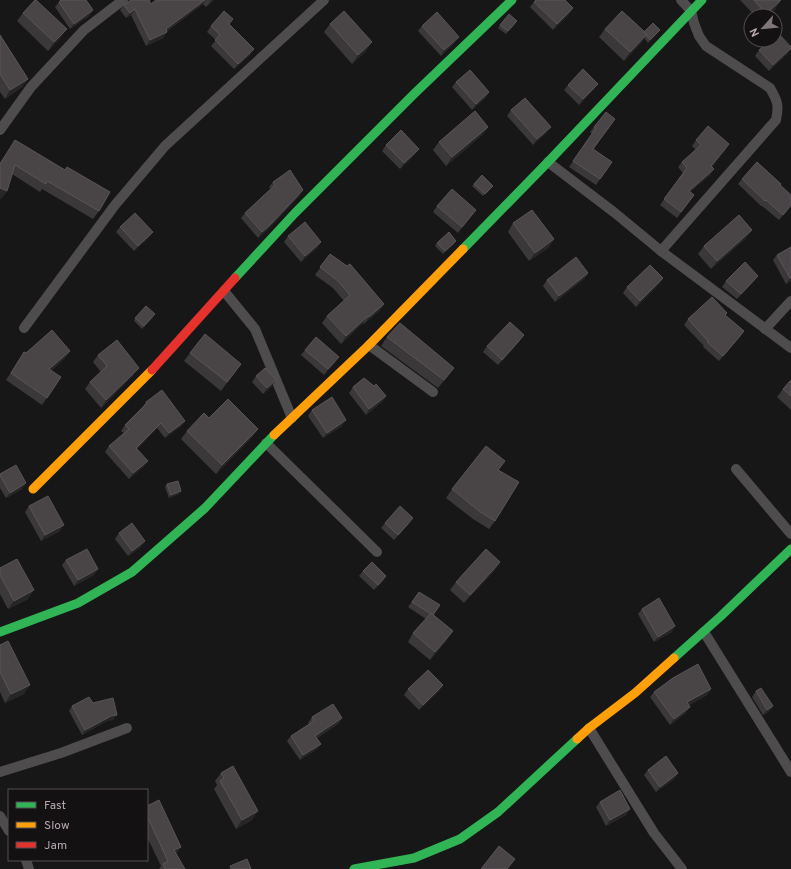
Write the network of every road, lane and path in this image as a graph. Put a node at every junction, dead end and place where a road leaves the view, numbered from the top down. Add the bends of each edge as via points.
1 (123, 0) edge
2 (324, 0) edge
3 (512, 0) edge
4 (681, 0) edge
5 (702, 0) edge
6 (691, 11) junction
7 (0, 130) edge
8 (548, 162) junction
9 (661, 251) junction
10 (224, 291) junction
11 (791, 301) edge
12 (24, 328) dead end
13 (765, 329) junction
14 (369, 345) junction
15 (791, 348) edge
16 (433, 392) dead end
17 (292, 418) junction
18 (266, 443) junction
19 (736, 469) dead end
20 (33, 490) dead end
21 (791, 534) edge
22 (791, 549) edge
23 (377, 552) dead end
24 (0, 632) edge
25 (704, 632) junction
26 (127, 728) dead end
27 (589, 728) junction
28 (0, 772) edge
29 (791, 772) edge
30 (0, 816) edge
31 (8, 829) edge
32 (354, 869) edge
33 (682, 869) edge

1 - 7 street via 84,30 31,87
2 - 12 street via 165,146 115,205
3 - 10 street via 296,213
4 - 6 street
5 - 6 street
6 - 8 street
6 - 9 street via 699,36 706,46 770,88 779,109 776,120
8 - 9 street
8 - 14 street
9 - 13 street
10 - 17 street via 255,328
10 - 20 street via 164,357
11 - 13 street
13 - 15 street
14 - 16 street
14 - 17 street
17 - 18 street
18 - 23 street
18 - 24 street via 206,508 132,572 78,603
19 - 21 street
22 - 25 street
25 - 27 street via 635,693
25 - 29 street
26 - 28 street via 61,753
27 - 32 street via 498,812 460,839 414,858
27 - 33 street via 654,833
30 - 31 street

